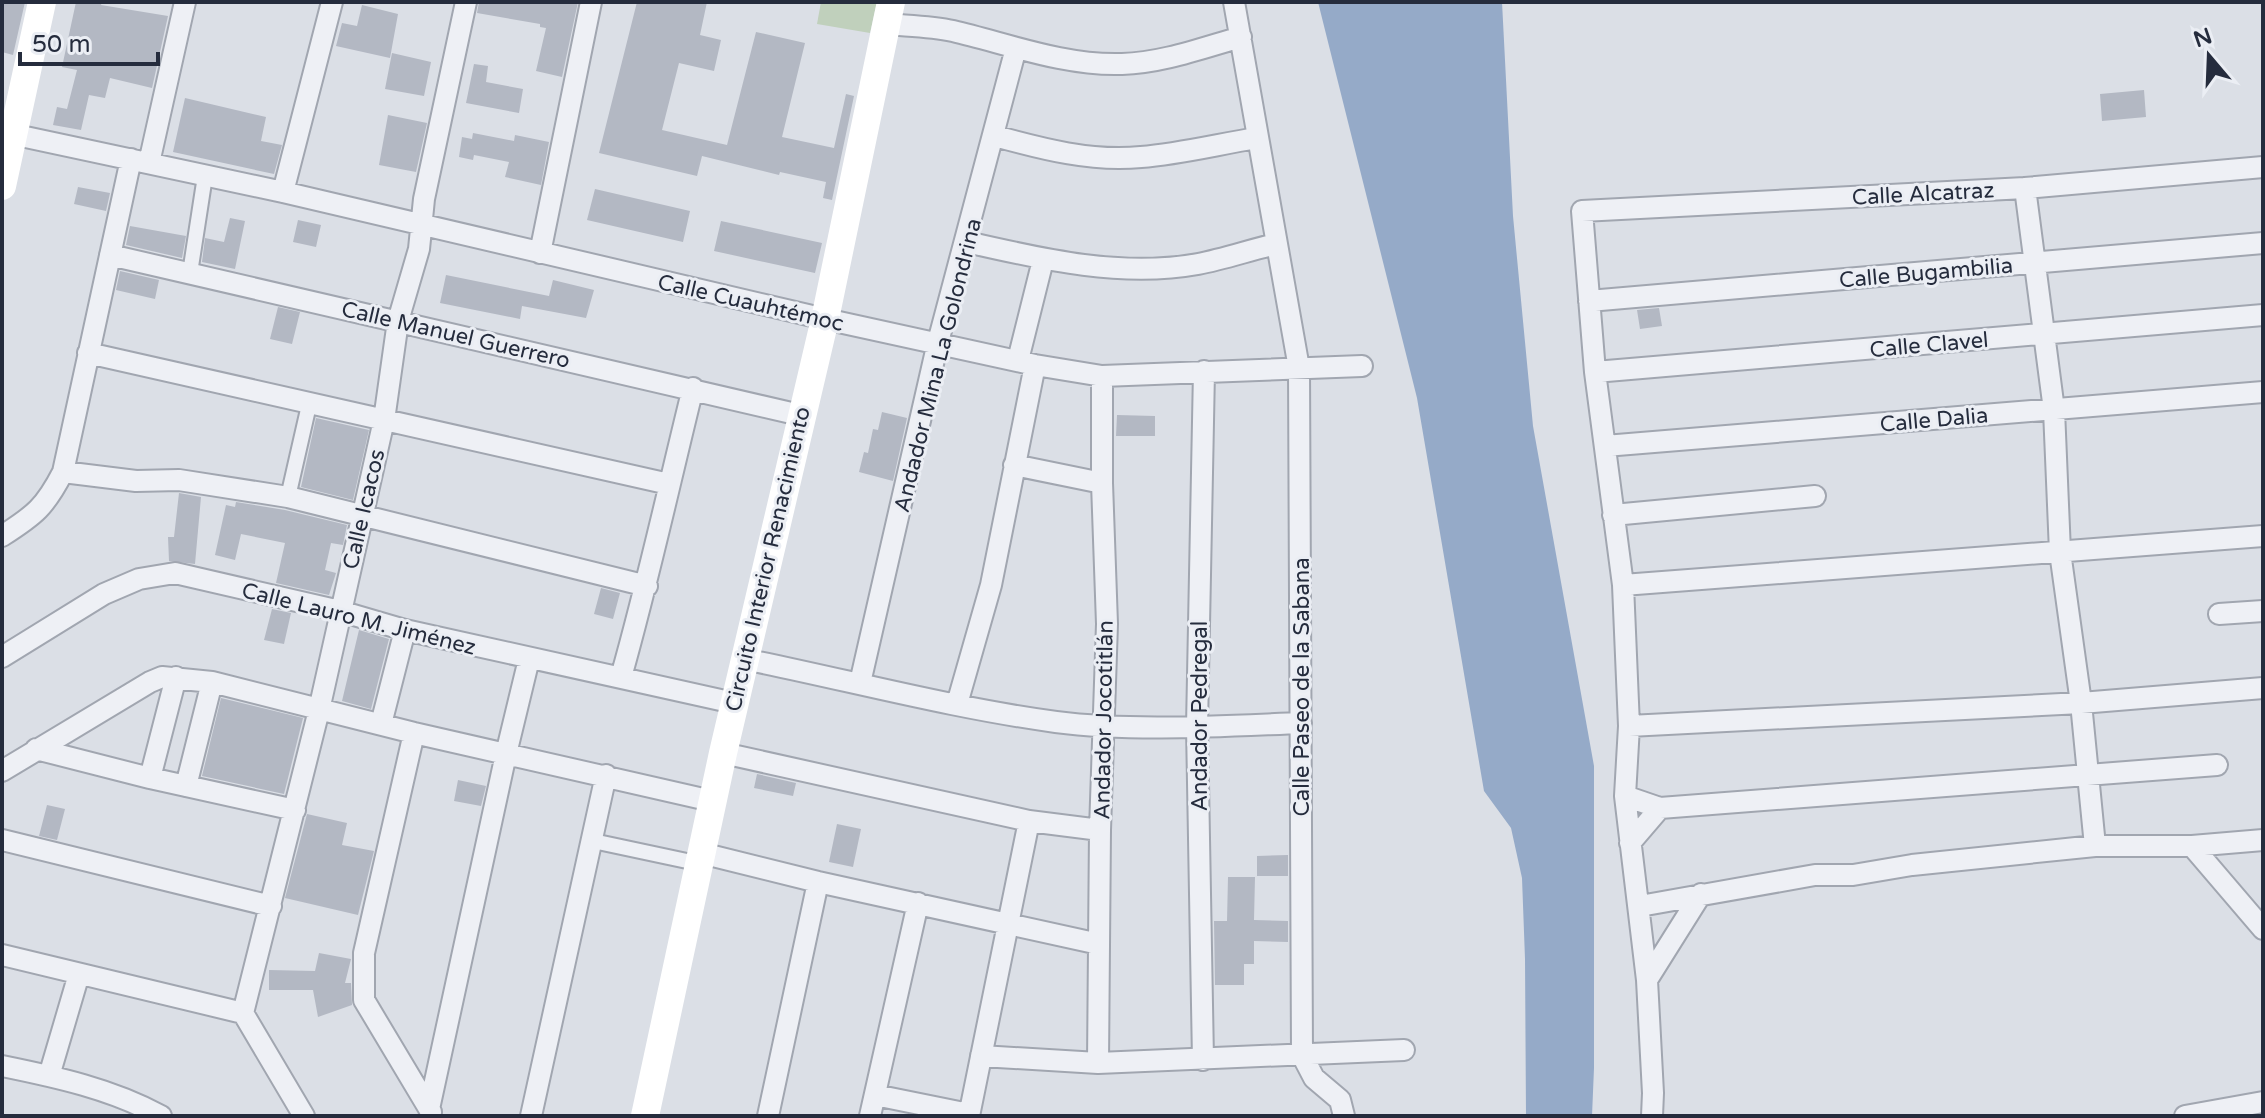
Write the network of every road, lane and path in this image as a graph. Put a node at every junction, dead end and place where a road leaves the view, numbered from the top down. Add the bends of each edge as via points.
1 (42, 2) edge
2 (185, 2) edge
3 (332, 2) edge
4 (466, 2) edge
5 (591, 2) edge
6 (1234, 2) edge
7 (889, 13) edge
8 (1241, 37) junction
9 (1016, 48) junction
10 (7, 133) edge
11 (995, 136) junction
12 (1257, 138) junction
13 (140, 161) junction
14 (2263, 167) edge
15 (205, 176) junction
16 (2, 186) edge
17 (2025, 188) junction
18 (283, 192) junction
19 (422, 225) junction
20 (967, 242) junction
21 (2263, 243) edge
22 (1276, 244) junction
23 (540, 253) junction
24 (110, 255) junction
25 (1043, 260) junction
26 (2034, 263) junction
27 (190, 273) junction
28 (1589, 301) junction
29 (2263, 315) edge
30 (825, 319) junction
31 (398, 321) junction
32 (2044, 335) junction
33 (938, 342) junction
34 (88, 353) junction
35 (1026, 362) junction
36 (1362, 366) dead end
37 (1299, 368) junction
38 (1204, 371) junction
39 (1595, 372) junction
40 (1102, 376) junction
41 (693, 388) junction
42 (2263, 392) edge
43 (309, 405) junction
44 (2054, 410) junction
45 (800, 415) junction
46 (384, 420) junction
47 (1605, 446) junction
48 (1014, 465) junction
49 (63, 472) junction
50 (1102, 483) junction
51 (669, 484) junction
52 (1815, 496) dead end
53 (288, 497) junction
54 (363, 514) junction
55 (1613, 515) junction
56 (2, 536) edge
57 (2263, 536) edge
58 (2060, 552) junction
59 (1623, 585) junction
60 (647, 586) junction
61 (340, 611) junction
62 (2263, 611) edge
63 (2219, 614) dead end
64 (405, 630) junction
65 (2, 657) edge
66 (529, 659) junction
67 (744, 659) junction
68 (176, 677) junction
69 (621, 677) junction
70 (212, 682) junction
71 (860, 683) junction
72 (2263, 688) edge
73 (734, 703) junction
74 (2081, 703) junction
75 (957, 704) junction
76 (319, 710) junction
77 (1301, 723) junction
78 (381, 724) junction
79 (1103, 724) junction
80 (1629, 726) junction
81 (1197, 727) junction
82 (414, 733) junction
83 (36, 749) junction
84 (723, 753) junction
85 (506, 754) junction
86 (2217, 765) dead end
87 (2, 771) edge
88 (606, 775) junction
89 (2088, 776) junction
90 (150, 778) junction
91 (186, 786) junction
92 (1625, 796) junction
93 (712, 801) junction
94 (1660, 808) junction
95 (295, 810) junction
96 (1029, 821) junction
97 (1100, 830) junction
98 (2, 840) edge
99 (2263, 840) edge
100 (593, 841) junction
101 (1630, 843) junction
102 (2095, 846) junction
103 (2192, 846) junction
104 (701, 858) junction
105 (818, 882) junction
106 (1701, 894) junction
107 (918, 903) junction
108 (271, 906) junction
109 (1640, 906) junction
110 (1008, 925) junction
111 (2263, 929) edge
112 (1099, 944) junction
113 (2, 955) edge
114 (79, 974) junction
115 (1647, 980) junction
116 (243, 1013) junction
117 (1404, 1050) dead end
118 (1302, 1055) junction
119 (981, 1056) junction
120 (1203, 1060) junction
121 (1098, 1063) junction
122 (2, 1066) edge
123 (49, 1076) junction
124 (875, 1095) junction
125 (2263, 1102) edge
126 (2230, 1112) edge
127 (427, 1114) edge
128 (969, 1115) edge
129 (161, 1116) edge
130 (304, 1116) edge
131 (531, 1116) edge
132 (645, 1116) edge
133 (768, 1116) edge
134 (870, 1116) edge
135 (1344, 1116) edge
136 (1652, 1116) edge
137 (2185, 1116) edge

1 - 10 main road
2 - 13 street
3 - 18 street
4 - 19 street, Calle Icacos
5 - 23 street
6 - 8 street, Calle Paseo de la Sabana
7 - 9 street
7 - 30 main road, Circuito Interior Renacimiento
8 - 9 street via 1147,63 1118,65
8 - 12 street, Calle Paseo de la Sabana
9 - 11 street, Andador Mina La Golondrina
10 - 13 street, Calle Cuauhtémoc
10 - 16 main road
11 - 12 street via 1052,151 1140,158
11 - 20 street, Andador Mina La Golondrina
12 - 22 street, Calle Paseo de la Sabana
13 - 15 street, Calle Cuauhtémoc
13 - 24 street
14 - 17 street, Calle Alcatraz
15 - 18 street, Calle Cuauhtémoc
15 - 27 street
17 - 26 street
17 - 28 street, Calle Alcatraz via 1582,211
18 - 19 street, Calle Cuauhtémoc
19 - 23 street, Calle Cuauhtémoc
19 - 31 street, Calle Icacos
20 - 25 street
20 - 33 street, Andador Mina La Golondrina
21 - 26 street, Calle Bugambilia
22 - 25 street via 1197,264 1094,267
22 - 37 street, Calle Paseo de la Sabana
23 - 30 street, Calle Cuauhtémoc
24 - 27 street, Calle Manuel Guerrero
24 - 34 street
25 - 35 street
26 - 28 street, Calle Bugambilia
26 - 32 street
27 - 31 street, Calle Manuel Guerrero
28 - 39 street
29 - 32 street, Calle Clavel
30 - 33 street, Calle Cuauhtémoc
30 - 45 main road, Circuito Interior Renacimiento
31 - 41 street, Calle Manuel Guerrero
31 - 46 street, Calle Icacos
32 - 39 street, Calle Clavel
32 - 44 street
33 - 35 street, Calle Cuauhtémoc
33 - 71 street, Andador Mina La Golondrina
34 - 43 street
34 - 49 street
35 - 40 street, Calle Cuauhtémoc
35 - 48 street
36 - 37 street, Calle Cuauhtémoc
37 - 38 street, Calle Cuauhtémoc
37 - 77 street, Calle Paseo de la Sabana
38 - 40 street, Calle Cuauhtémoc
38 - 81 street, Andador Pedregal
39 - 47 street
40 - 50 street, Andador Jocotitlán
41 - 45 street, Calle Manuel Guerrero
41 - 51 street
42 - 44 street, Calle Dalia
43 - 46 street
43 - 53 street
44 - 47 street, Calle Dalia
44 - 58 street
45 - 67 main road, Circuito Interior Renacimiento
46 - 51 street
46 - 54 street, Calle Icacos
47 - 55 street
48 - 50 street
48 - 75 street via 991,585
49 - 53 street via 179,480
49 - 56 street via 48,500
50 - 79 street, Andador Jocotitlán via 1107,624
51 - 60 street
52 - 55 street
53 - 54 street
54 - 60 street
54 - 61 street, Calle Icacos
55 - 59 street
57 - 58 street
58 - 59 street
58 - 74 street
59 - 80 street
60 - 69 street
61 - 64 street, Calle Lauro M. Jiménez
61 - 65 street, Calle Lauro M. Jiménez via 175,573 139,579 104,594
61 - 76 street, Calle Icacos
62 - 63 street
64 - 66 street, Calle Lauro M. Jiménez
64 - 78 street
66 - 69 street, Calle Lauro M. Jiménez
66 - 85 street
67 - 71 street
67 - 73 main road, Circuito Interior Renacimiento
68 - 70 street
68 - 83 street via 150,682
68 - 90 street
69 - 73 street, Calle Lauro M. Jiménez
70 - 76 street
70 - 91 street
71 - 75 street
72 - 74 street
73 - 84 main road, Circuito Interior Renacimiento
74 - 80 street
74 - 89 street
75 - 79 street via 1058,722
76 - 78 street
76 - 95 street, Calle Icacos
77 - 81 street
77 - 118 street, Calle Paseo de la Sabana
78 - 82 street
79 - 81 street
79 - 97 street, Andador Jocotitlán
80 - 92 street
81 - 120 street, Andador Pedregal
82 - 85 street
82 - 127 street via 364,953 362,987 364,1000
83 - 87 street
83 - 90 street
84 - 93 main road, Circuito Interior Renacimiento
84 - 96 street
85 - 88 street
85 - 127 street
86 - 89 street
88 - 93 street
88 - 100 street
89 - 94 street
89 - 102 street
90 - 91 street
91 - 95 street
92 - 94 street
92 - 101 street
93 - 104 main road, Circuito Interior Renacimiento
94 - 101 street
95 - 108 street, Calle Icacos
96 - 97 street
96 - 110 street
97 - 112 street, Andador Jocotitlán
98 - 108 street
99 - 103 street
100 - 104 street
100 - 131 street
101 - 109 street
102 - 103 street
102 - 106 street via 1815,875
103 - 111 street
104 - 105 street
104 - 132 main road, Circuito Interior Renacimiento
105 - 107 street
105 - 133 street
106 - 109 street
106 - 115 street
107 - 110 street
107 - 124 street
108 - 116 street, Calle Icacos
109 - 115 street
110 - 112 street
110 - 119 street
112 - 121 street, Andador Jocotitlán
113 - 114 street
114 - 116 street
114 - 123 street
115 - 136 street
116 - 130 street
117 - 118 street
118 - 120 street
118 - 135 street via 1314,1078 1340,1100
119 - 121 street
119 - 128 street
120 - 121 street
122 - 123 street
123 - 129 street via 132,1100
124 - 128 street
124 - 134 street
125 - 126 street
126 - 137 street

